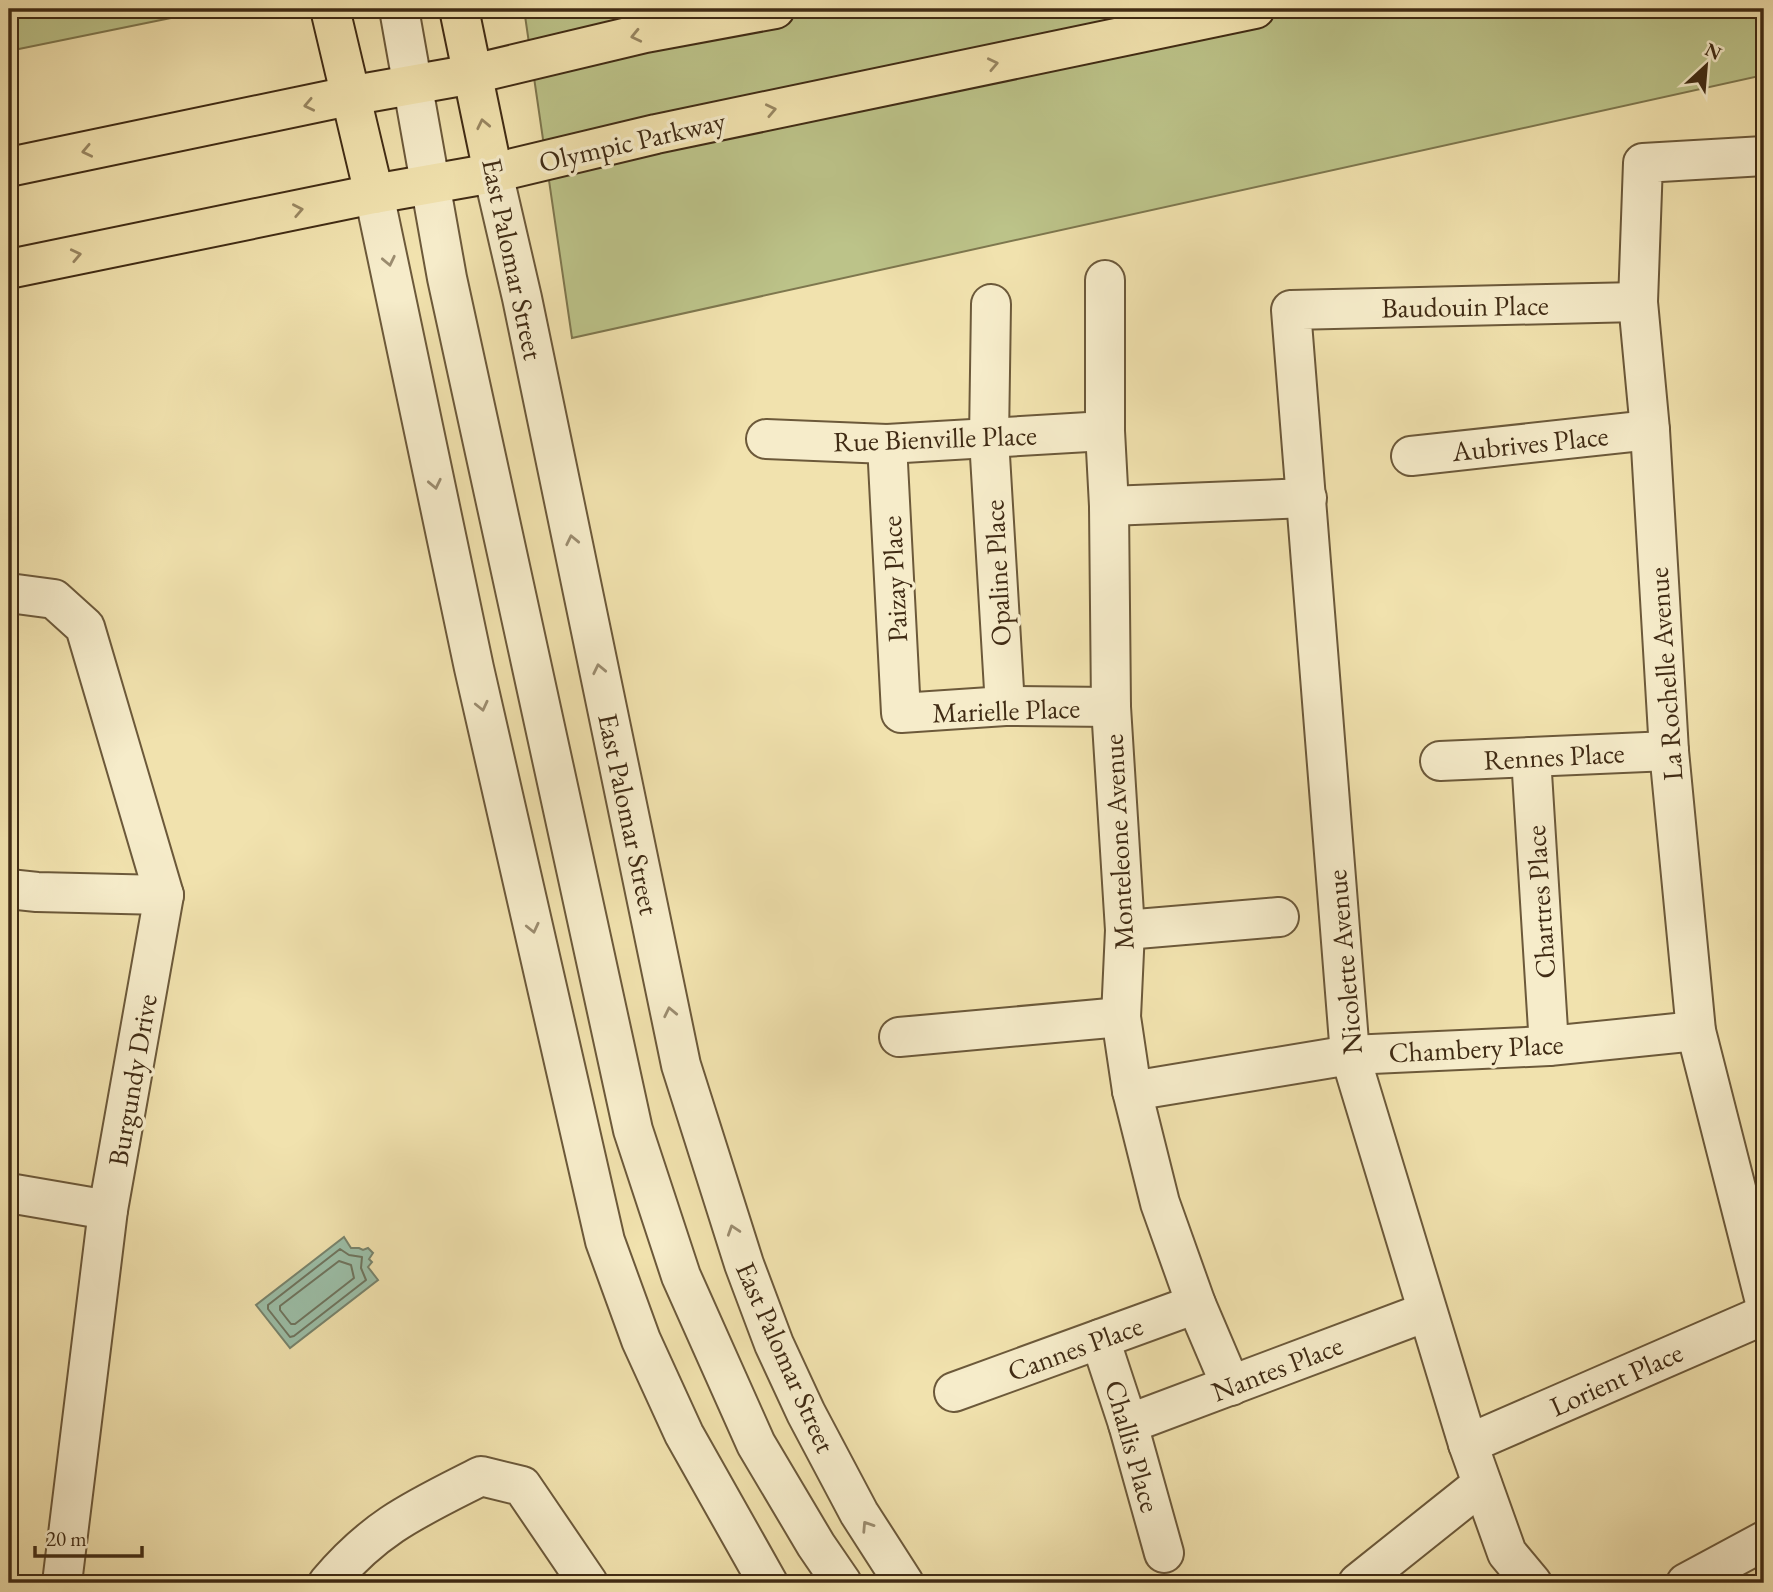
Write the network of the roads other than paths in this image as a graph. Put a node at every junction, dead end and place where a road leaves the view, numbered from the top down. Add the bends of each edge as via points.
1 (330, 9) edge
2 (400, 9) edge
3 (459, 9) edge
4 (775, 9) edge
5 (1255, 9) edge
6 (473, 74) junction
7 (413, 85) junction
8 (349, 96) junction
9 (1764, 156) edge
10 (9, 167) edge
11 (493, 173) junction
12 (431, 184) junction
13 (374, 194) junction
14 (9, 269) edge
15 (1105, 280) dead end
16 (1638, 302) junction
17 (991, 304) dead end
18 (1292, 310) joint
19 (1650, 430) junction
20 (1105, 431) junction
21 (765, 439) dead end
22 (989, 439) junction
23 (887, 444) junction
24 (1411, 456) dead end
25 (1307, 498) junction
26 (1110, 506) junction
27 (9, 593) edge
28 (1005, 706) junction
29 (1111, 707) junction
30 (901, 713) joint
31 (1669, 751) junction
32 (1531, 757) junction
33 (1440, 761) dead end
34 (9, 889) edge
35 (164, 895) junction
36 (1279, 917) dead end
37 (1125, 930) junction
38 (1121, 1017) junction
39 (1696, 1031) junction
40 (899, 1037) dead end
41 (1549, 1046) junction
42 (1350, 1055) junction
43 (1132, 1091) junction
44 (9, 1194) edge
45 (108, 1210) junction
46 (1764, 1298) edge
47 (1196, 1304) junction
48 (1426, 1312) junction
49 (1764, 1315) edge
50 (1100, 1339) junction
51 (1231, 1386) junction
52 (954, 1392) dead end
53 (1128, 1424) junction
54 (1468, 1444) junction
55 (1482, 1484) junction
56 (1764, 1541) edge
57 (1164, 1553) dead end
58 (62, 1583) edge
59 (328, 1583) edge
60 (588, 1583) edge
61 (768, 1583) edge
62 (842, 1583) edge
63 (904, 1583) edge
64 (1359, 1583) edge
65 (1531, 1583) edge
66 (1686, 1583) edge

1 - 8 main road
2 - 7 street
3 - 6 main road, East Palomar Street
4 -> 6 main road via 645,33
11 -> 5 main road, Olympic Parkway via 656,134
6 - 7 main road
11 -> 6 main road, East Palomar Street
7 - 8 main road
7 - 12 street
8 -> 10 main road
8 - 13 main road
9 - 16 street, La Rochelle Avenue via 1643,163
11 - 12 main road, Olympic Parkway
63 -> 11 street, East Palomar Street via 859,1513 774,1344 681,1065
12 - 13 main road, Olympic Parkway
12 - 62 street via 447,278 633,1130 681,1276 756,1444
14 -> 13 main road, Olympic Parkway
13 -> 61 street via 474,668 605,1241 640,1340 684,1434
15 - 20 street, Monteleone Avenue
16 - 18 street, Baudouin Place
16 - 19 street, La Rochelle Avenue
17 - 22 street, Opaline Place
18 - 25 street, Nicolette Avenue
19 - 24 street, Aubrives Place
19 - 31 street, La Rochelle Avenue
20 - 22 street, Rue Bienville Place
20 - 26 street, Monteleone Avenue
21 - 23 street, Rue Bienville Place
22 - 23 street, Rue Bienville Place
22 - 28 street, Opaline Place
23 - 30 street, Paizay Place
25 - 26 street
25 - 42 street, Nicolette Avenue
26 - 29 street, Monteleone Avenue
27 - 35 street, Burgundy Drive via 54,599 85,627
28 - 29 street, Marielle Place
28 - 30 street, Marielle Place
29 - 37 street, Monteleone Avenue
31 - 32 street, Rennes Place
31 - 39 street, La Rochelle Avenue
32 - 33 street, Rennes Place
32 - 41 street, Chartres Place
34 - 35 street
35 - 45 street, Burgundy Drive
36 - 37 street
37 - 38 street, Monteleone Avenue
38 - 40 street
38 - 43 street, Monteleone Avenue
39 - 41 street, Chambery Place
39 - 46 street, La Rochelle Avenue
41 - 42 street, Chambery Place
42 - 43 street, Chambery Place
42 - 48 street, Nicolette Avenue
43 - 47 street, Monteleone Avenue via 1160,1203
44 - 45 street
45 - 58 street, Burgundy Drive
47 - 50 street, Cannes Place
47 - 51 street, Monteleone Avenue
48 - 51 street, Nantes Place
48 - 54 street, Nicolette Avenue
49 - 54 street, Lorient Place
50 - 52 street, Cannes Place
50 - 53 street, Challis Place
51 - 53 street, Nantes Place
53 - 57 street, Challis Place
54 - 55 street, Nicolette Avenue
55 - 64 street
55 - 65 street, Nicolette Avenue via 1507,1553
56 - 66 street
59 - 60 street via 352,1555 404,1514 481,1476 522,1486

